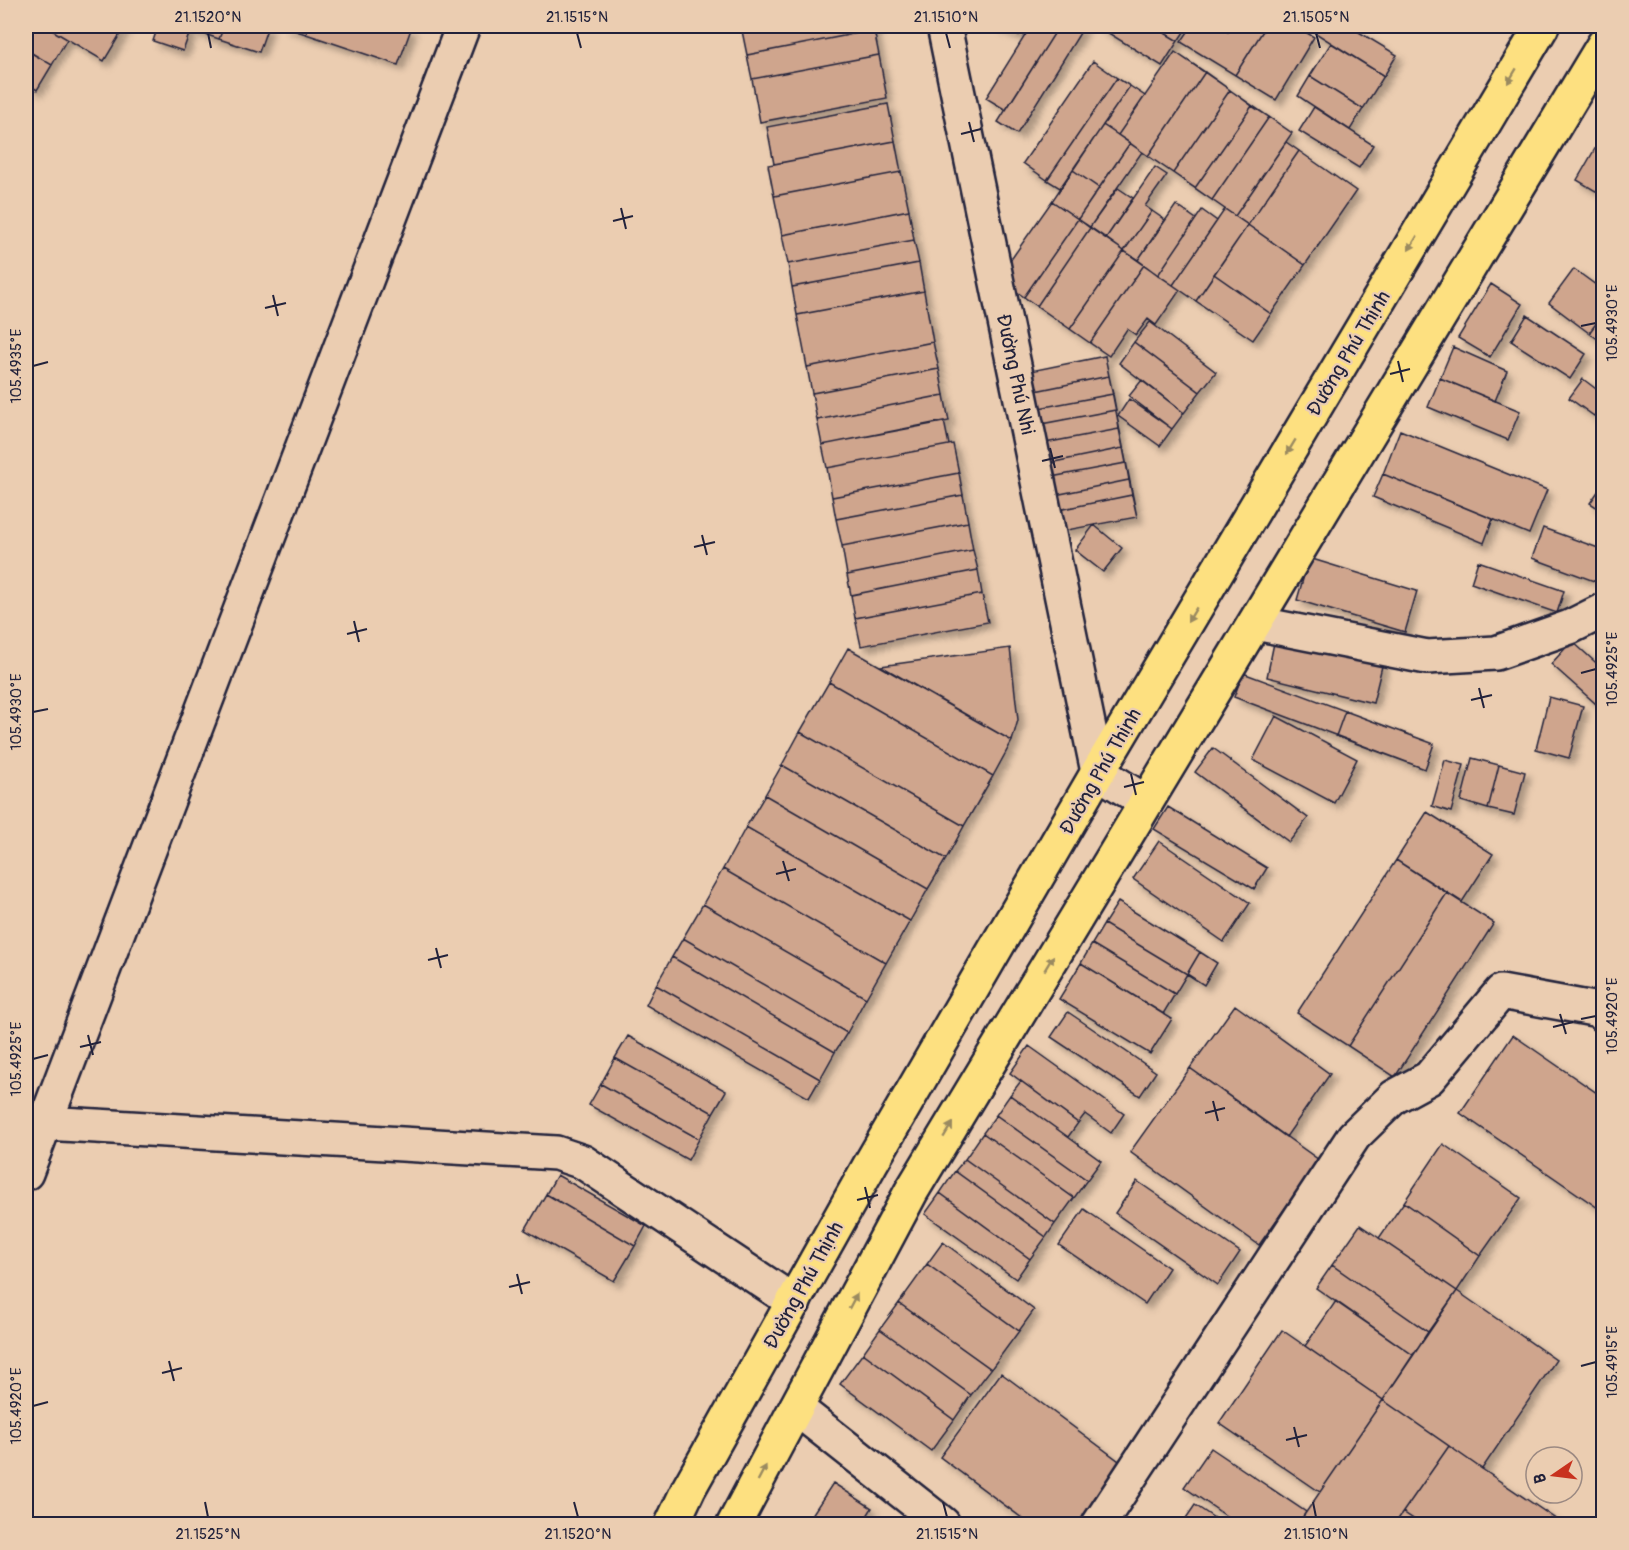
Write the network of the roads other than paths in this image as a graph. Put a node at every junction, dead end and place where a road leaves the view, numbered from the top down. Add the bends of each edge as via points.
1 (464, 26) edge
2 (944, 26) edge
3 (1542, 26) edge
4 (1604, 44) edge
5 (1604, 610) edge
6 (1255, 623) junction
7 (1098, 772) junction
8 (1146, 802) junction
9 (1604, 1015) edge
10 (45, 1123) junction
11 (26, 1173) edge
12 (794, 1302) junction
13 (796, 1408) junction
14 (672, 1524) edge
15 (734, 1524) edge
16 (943, 1524) edge
17 (1099, 1524) edge

1 - 10 street
2 - 7 street, Đường Phú Nhi
3 -> 7 highway, Đường Phú Thịnh
4 - 6 highway
5 - 6 street via 1570,627 1496,652 1427,657
6 - 8 highway
7 - 8 street
7 - 12 highway, Đường Phú Thịnh
13 -> 8 highway via 911,1191
9 - 17 street via 1599,1010 1501,992 1429,1078 1394,1097 1354,1136
10 - 11 street
10 - 12 street via 556,1153 583,1162
12 - 14 highway, Đường Phú Thịnh
15 -> 13 highway
13 - 16 street

